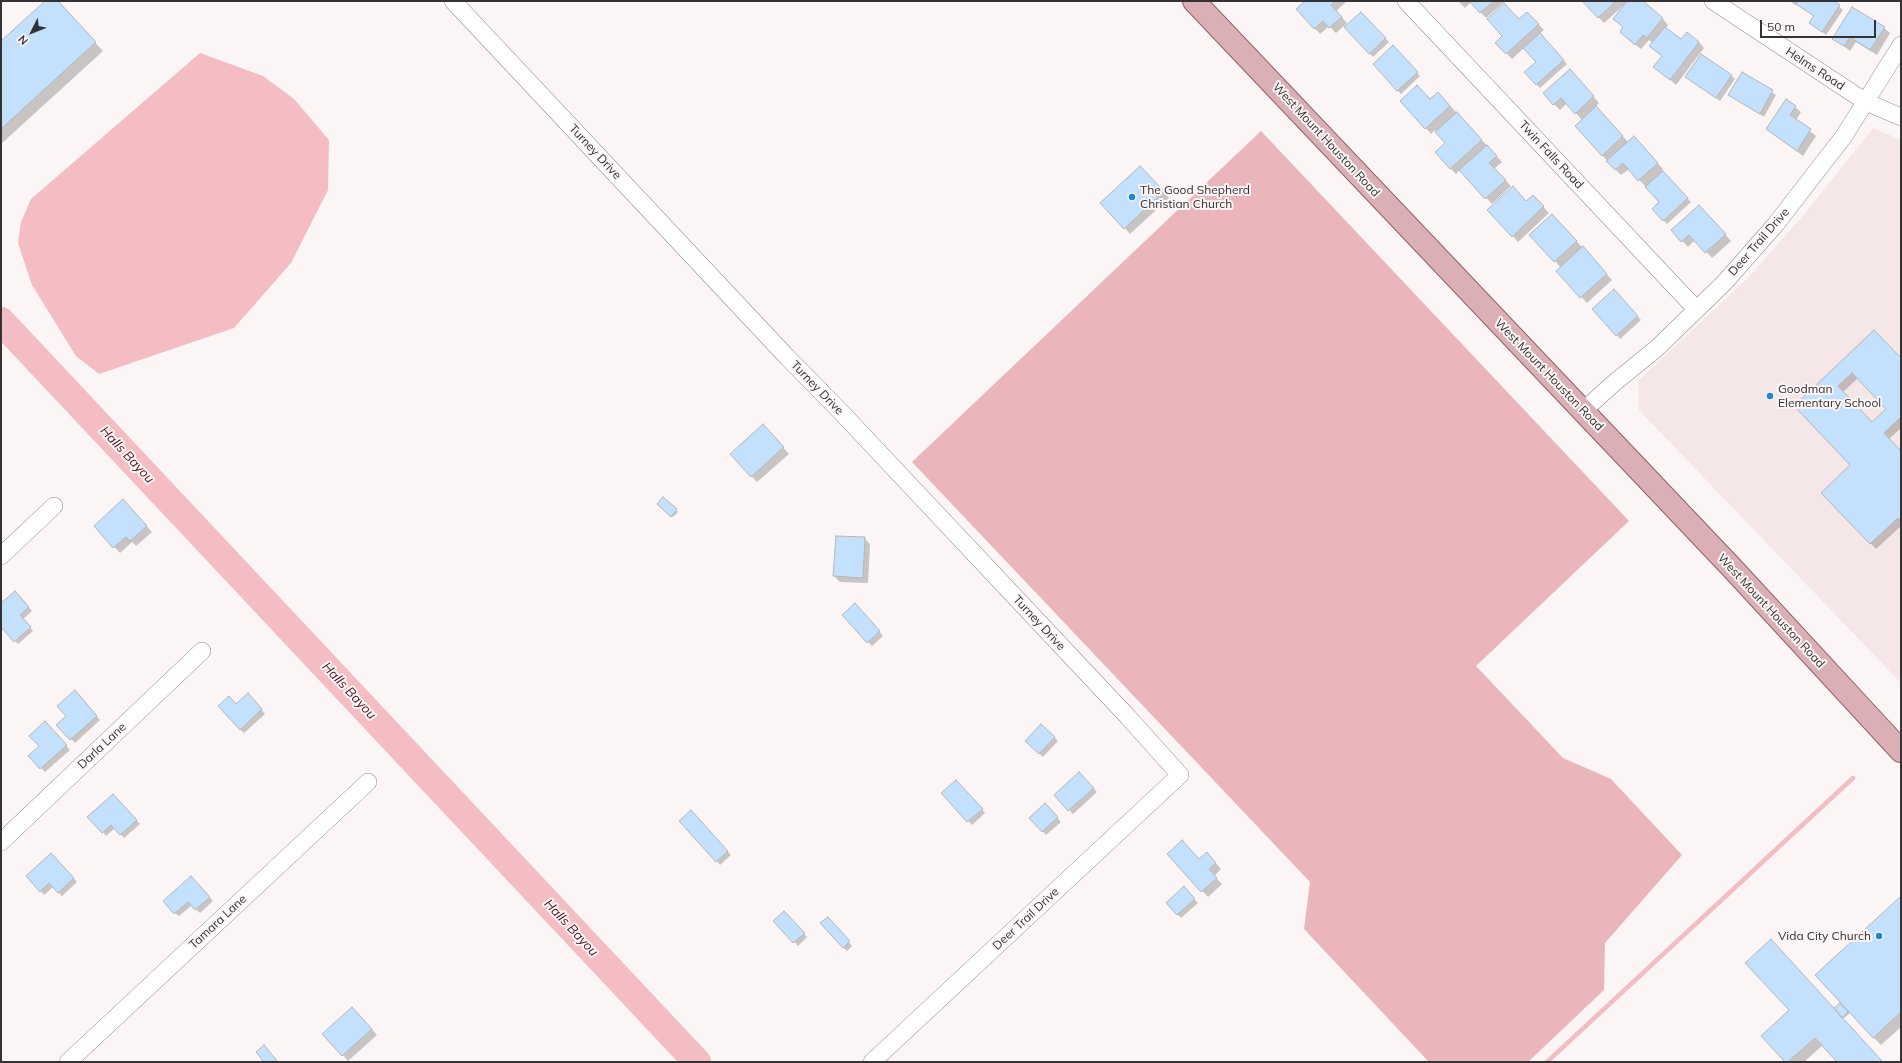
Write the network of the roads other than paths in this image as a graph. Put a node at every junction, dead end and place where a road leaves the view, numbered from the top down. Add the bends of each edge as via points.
1 (453, 1) edge
2 (1194, 1) edge
3 (1406, 1) edge
4 (1713, 1) edge
5 (1901, 45) edge
6 (1866, 102) junction
7 (1901, 117) edge
8 (1696, 309) junction
9 (1583, 411) junction
10 (54, 506) dead end
11 (1, 556) edge
12 (202, 651) dead end
13 (1901, 752) edge
14 (1180, 775) joint
15 (368, 782) dead end
16 (1, 842) edge
17 (68, 1062) edge
18 (872, 1062) edge

1 - 14 street, Turney Drive
2 - 9 main road, West Mount Houston Road
3 - 8 street, Twin Falls Road
4 - 6 street, Helms Road
5 - 6 street, Deer Trail Drive
6 - 7 street, Helms Road
6 - 8 street, Deer Trail Drive via 1818,171 1776,224 1724,283
8 - 9 street, Deer Trail Drive via 1657,348
9 - 13 main road, West Mount Houston Road
10 - 11 street
12 - 16 street, Darla Lane
14 - 18 street, Deer Trail Drive
15 - 17 street, Tamara Lane

